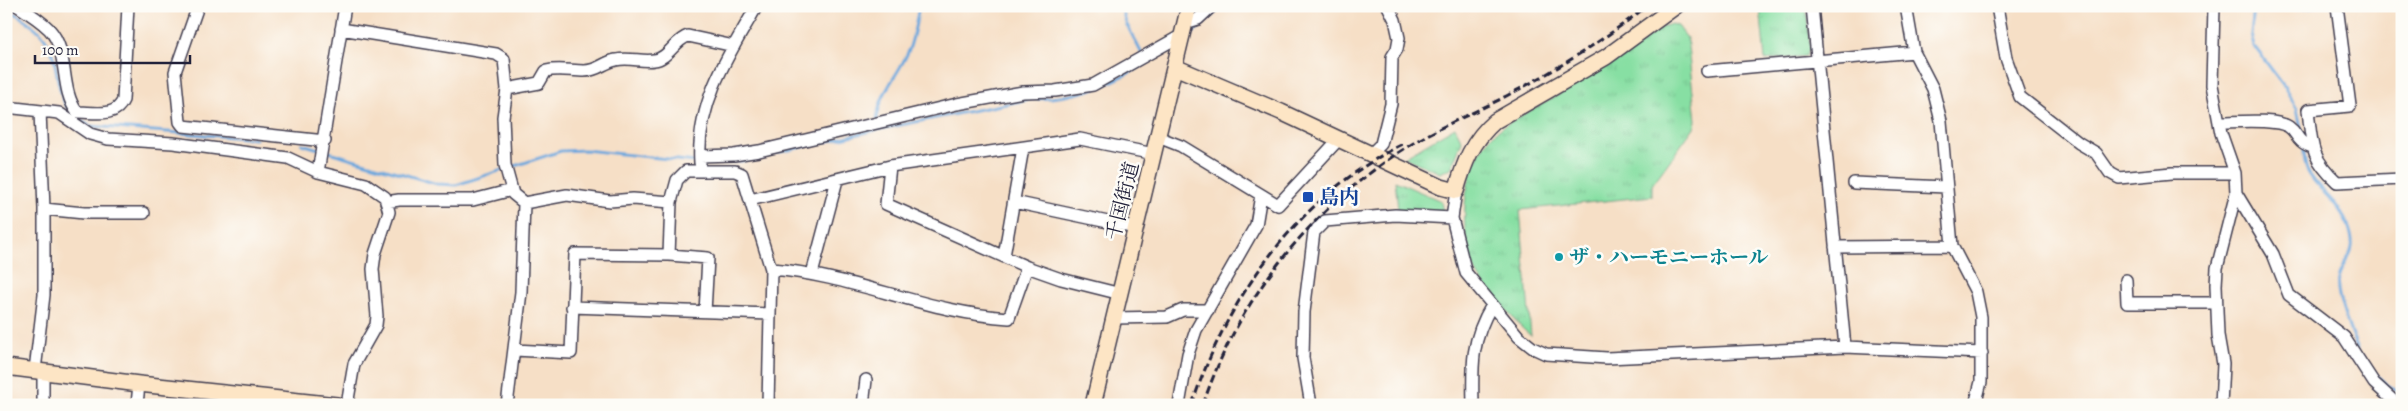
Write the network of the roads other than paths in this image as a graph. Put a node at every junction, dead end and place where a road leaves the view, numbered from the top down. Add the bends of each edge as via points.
1 (18, 6) edge
2 (128, 6) edge
3 (198, 6) edge
4 (345, 6) edge
5 (757, 6) edge
6 (1189, 6) edge
7 (1212, 6) edge
8 (1388, 6) edge
9 (1676, 6) edge
10 (1812, 6) edge
11 (1906, 6) edge
12 (1997, 6) edge
13 (2214, 6) edge
14 (2337, 7) edge
15 (342, 29) junction
16 (1182, 36) junction
17 (734, 46) junction
18 (1914, 52) junction
19 (1818, 60) junction
20 (1175, 67) junction
21 (1707, 71) dead end
22 (507, 89) junction
23 (73, 106) junction
24 (6, 107) edge
25 (40, 110) junction
26 (64, 117) junction
27 (2219, 122) junction
28 (1158, 137) junction
29 (1338, 139) junction
30 (324, 143) junction
31 (2306, 144) junction
32 (1023, 148) junction
33 (1154, 154) junction
34 (1372, 154) junction
35 (700, 163) junction
36 (890, 166) junction
37 (319, 168) junction
38 (2235, 173) junction
39 (2402, 178) edge
40 (837, 180) junction
41 (1854, 183) dead end
42 (1946, 187) junction
43 (512, 190) junction
44 (1456, 191) junction
45 (2236, 193) junction
46 (1261, 195) junction
47 (750, 200) junction
48 (386, 202) junction
49 (671, 202) junction
50 (1014, 202) junction
51 (524, 203) junction
52 (44, 209) junction
53 (144, 213) dead end
54 (1452, 218) junction
55 (1136, 228) junction
56 (1952, 246) junction
57 (1836, 247) junction
58 (669, 255) junction
59 (1004, 256) junction
60 (1026, 267) junction
61 (771, 268) junction
62 (812, 274) junction
63 (2126, 280) dead end
64 (1121, 294) junction
65 (2216, 303) junction
66 (1492, 305) junction
67 (572, 306) junction
68 (1208, 310) junction
69 (705, 312) junction
70 (770, 314) junction
71 (1114, 318) junction
72 (1845, 347) junction
73 (515, 350) junction
74 (1982, 353) junction
75 (6, 366) edge
76 (39, 371) junction
77 (866, 380) dead end
78 (140, 384) junction
79 (296, 403) edge
80 (43, 405) edge
81 (137, 405) edge
82 (337, 405) edge
83 (347, 405) edge
84 (507, 405) edge
85 (768, 405) edge
86 (863, 405) edge
87 (1093, 405) edge
88 (1179, 405) edge
89 (1311, 405) edge
90 (1473, 405) edge
91 (1975, 405) edge
92 (2222, 405) edge
93 (2398, 405) edge

1 - 23 street via 50,30 57,42
2 - 23 street via 120,108 114,113 77,112
3 - 30 street via 175,72 183,126
4 - 15 street
5 - 17 street
6 - 16 street, 千国街道
7 - 16 street
8 - 34 street via 1395,20 1397,49 1392,57 1391,104 1381,144
9 - 44 street via 1606,57 1495,121 1470,150
10 - 19 street
11 - 18 street
12 - 38 street via 2006,58 2020,97 2096,154 2110,173 2120,178 2172,173
13 - 27 street via 2212,85
14 - 31 street via 2350,106 2308,110
15 - 22 street via 496,54 504,59
15 - 30 street
16 - 20 street, 千国街道
16 - 35 street via 1093,85 1023,92 957,104
17 - 22 street via 688,36 681,38 656,60 614,60 597,70 555,69 546,71 539,83
17 - 35 street via 706,106 700,131
18 - 19 street
18 - 42 street via 1933,89 1941,121
19 - 21 street
19 - 57 street
20 - 28 street, 千国街道
20 - 29 street
22 - 43 street via 503,117 506,168
23 - 26 street
24 - 25 street
25 - 26 street via 60,113
25 - 52 street
26 - 37 street via 90,134 108,139 173,143 288,158
27 - 31 street via 2278,123 2290,127
27 - 38 street
28 - 33 street, 千国街道
28 - 46 street via 1181,146
29 - 34 street
29 - 46 street via 1278,205
30 - 37 street
31 - 39 street via 2321,167 2337,182
32 - 33 street via 1080,139
32 - 36 street
32 - 50 street
33 - 55 street, 千国街道
34 - 44 street
35 - 47 street via 742,174
35 - 49 street via 677,180
36 - 40 street
36 - 59 street via 886,204
37 - 48 street via 366,184 385,197
38 - 45 street
40 - 47 street
40 - 62 street
41 - 42 street
42 - 56 street
43 - 48 street via 473,200
43 - 51 street
44 - 54 street
45 - 65 street via 2217,268
45 - 93 street via 2273,254 2289,295 2344,337 2374,383
46 - 68 street via 1256,226
47 - 61 street
48 - 83 street via 389,212 373,269 376,325 354,364
49 - 51 street via 610,201 567,195
49 - 58 street
50 - 55 street
50 - 59 street
51 - 73 street
52 - 53 street
52 - 76 street via 44,295
54 - 66 street via 1466,272
54 - 89 street via 1395,215 1325,221 1314,232 1303,349
55 - 64 street, 千国街道
56 - 57 street
56 - 74 street via 1976,292 1981,316
57 - 72 street
58 - 67 street via 575,254
58 - 69 street via 708,258
59 - 60 street
60 - 62 street via 1009,318 922,303
60 - 64 street
61 - 62 street
61 - 70 street
63 - 65 street via 2128,303
64 - 71 street, 千国街道
65 - 92 street via 2223,364
66 - 72 street via 1519,337 1546,354 1607,358
66 - 90 street via 1478,330
67 - 69 street
67 - 73 street via 570,353
68 - 71 street via 1183,310 1168,317
68 - 88 street via 1196,330 1188,354
69 - 70 street
70 - 85 street
71 - 87 street, 千国街道
72 - 74 street
73 - 84 street
74 - 91 street via 1981,382
75 - 76 street
76 - 78 street
76 - 80 street
77 - 86 street
78 - 79 street
78 - 81 street
79 - 82 street

